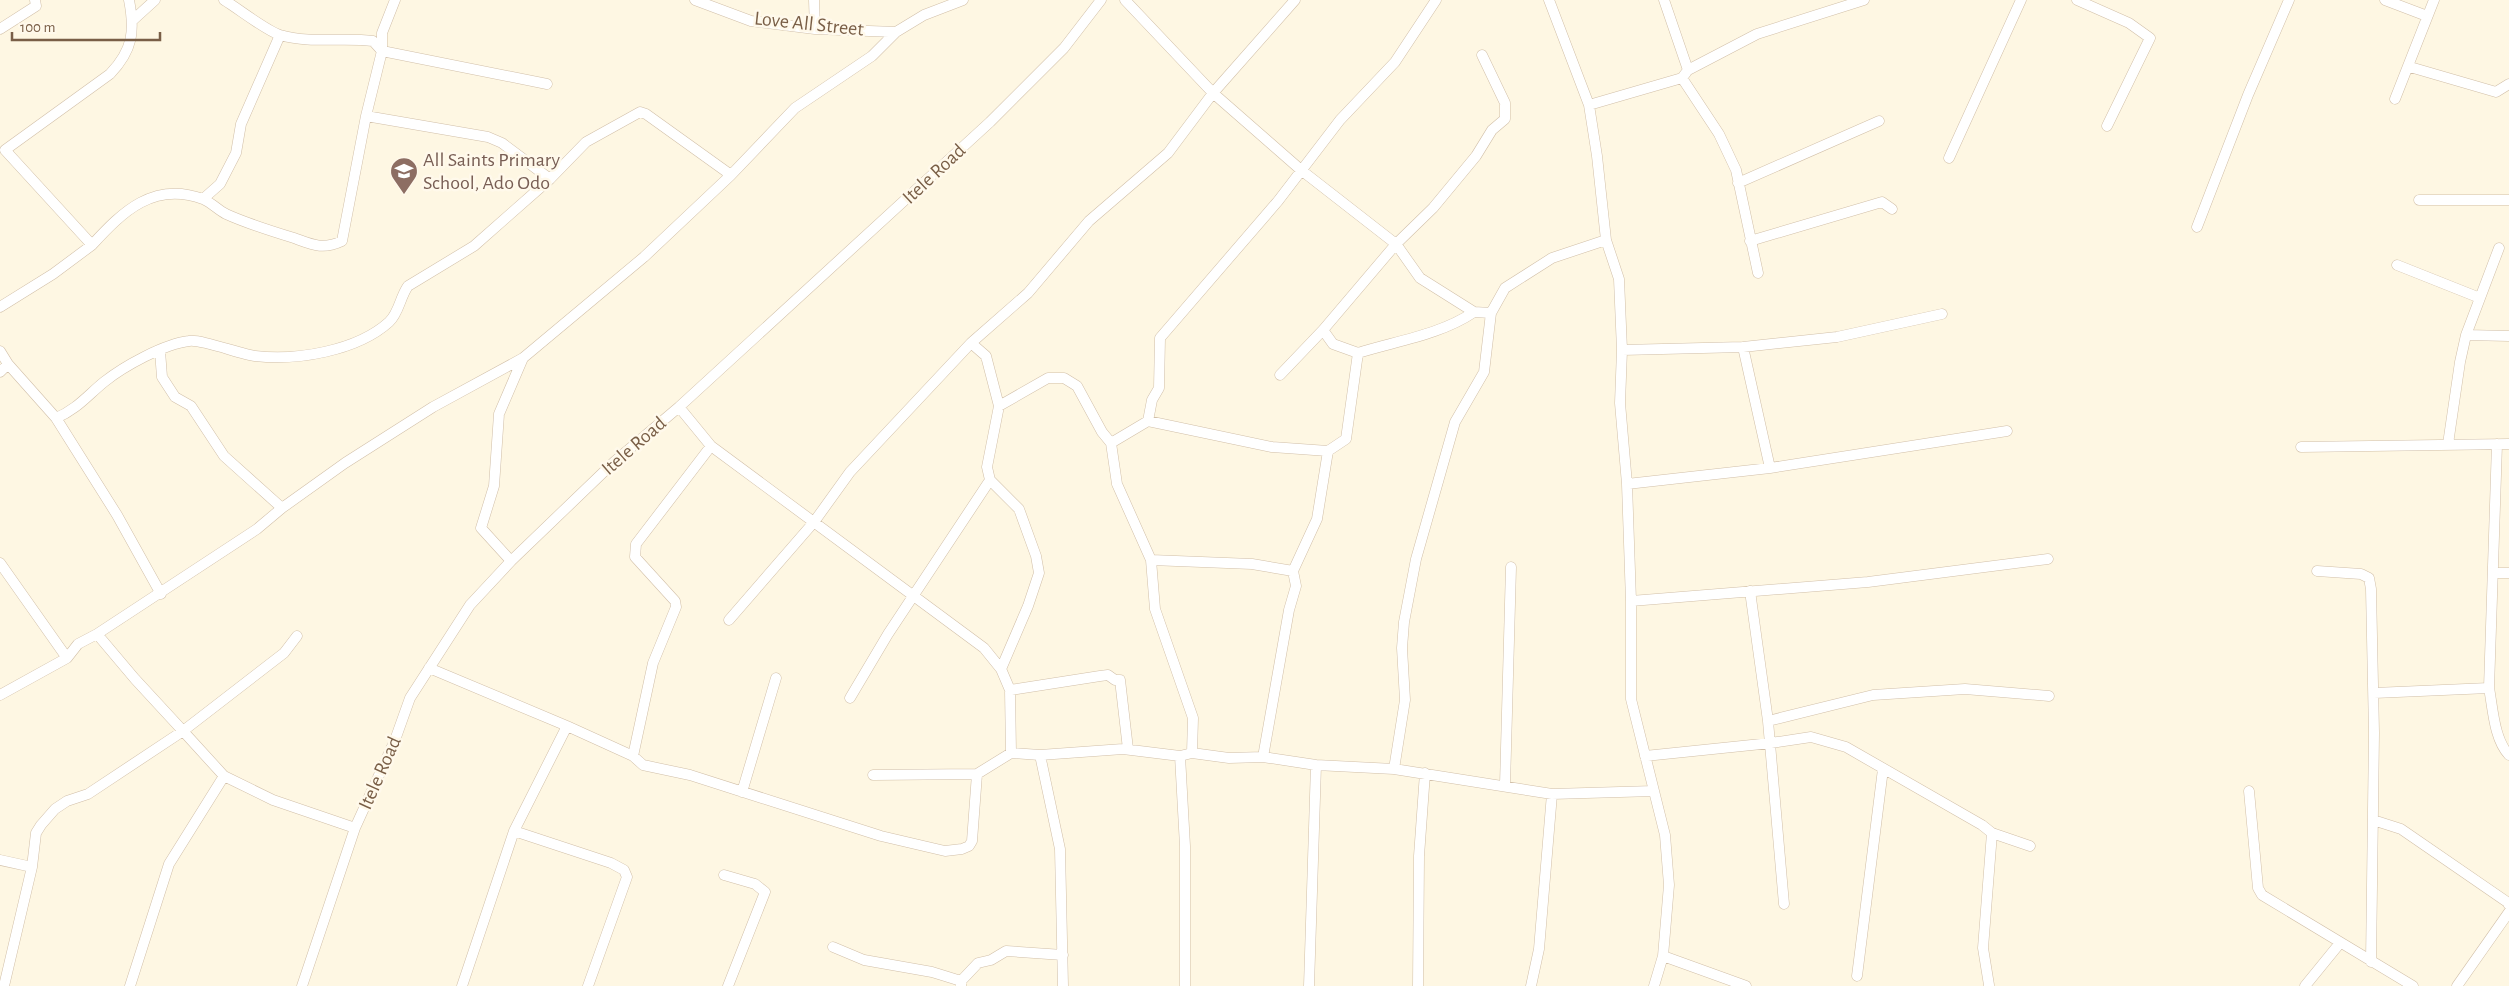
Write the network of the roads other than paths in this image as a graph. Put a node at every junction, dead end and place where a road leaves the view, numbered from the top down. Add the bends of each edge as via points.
1 (35, 0) edge
2 (129, 0) edge
3 (155, 0) edge
4 (224, 0) edge
5 (395, 0) edge
6 (695, 0) edge
7 (814, 0) edge
8 (963, 0) edge
9 (1101, 0) edge
10 (1125, 0) edge
11 (1295, 0) edge
12 (1436, 0) edge
13 (1549, 0) edge
14 (1664, 0) edge
15 (1864, 0) edge
16 (2021, 0) edge
17 (2077, 0) edge
18 (2288, 0) edge
19 (2385, 0) edge
20 (2434, 0) edge
21 (2427, 16) junction
22 (133, 20) junction
23 (0, 29) edge
24 (815, 29) junction
25 (896, 32) junction
26 (280, 35) junction
27 (382, 51) junction
28 (1482, 55) dead end
29 (2410, 66) junction
30 (1685, 74) junction
31 (547, 84) dead end
32 (2509, 84) edge
33 (1213, 93) junction
34 (2395, 99) dead end
35 (1589, 105) junction
36 (366, 116) junction
37 (1879, 121) dead end
38 (2107, 126) dead end
39 (2, 148) edge
40 (1950, 158) dead end
41 (1301, 170) junction
42 (732, 175) junction
43 (550, 179) junction
44 (1738, 183) junction
45 (203, 199) junction
46 (2419, 200) dead end
47 (2509, 200) edge
48 (1892, 209) dead end
49 (2197, 227) dead end
50 (1606, 240) junction
51 (1750, 241) junction
52 (1396, 244) junction
53 (92, 245) junction
54 (2499, 248) dead end
55 (2397, 264) dead end
56 (1758, 273) dead end
57 (2480, 298) junction
58 (0, 307) edge
59 (1474, 312) junction
60 (1491, 313) junction
61 (1942, 314) dead end
62 (1322, 330) junction
63 (2466, 335) junction
64 (2509, 336) edge
65 (971, 343) junction
66 (1742, 347) junction
67 (0, 350) edge
68 (160, 350) junction
69 (1622, 350) junction
70 (1358, 353) junction
71 (524, 358) junction
72 (8, 364) junction
73 (0, 372) edge
74 (1280, 375) dead end
75 (999, 406) junction
76 (679, 407) junction
77 (56, 418) junction
78 (1148, 421) junction
79 (2007, 431) dead end
80 (1110, 443) junction
81 (2448, 444) junction
82 (2497, 444) junction
83 (2509, 444) edge
84 (711, 446) junction
85 (2301, 447) dead end
86 (1328, 451) junction
87 (1770, 468) junction
88 (990, 480) junction
89 (1627, 484) junction
90 (282, 508) junction
91 (814, 522) junction
92 (2048, 559) dead end
93 (1151, 560) junction
94 (511, 561) junction
95 (0, 564) edge
96 (1511, 567) dead end
97 (1293, 571) junction
98 (2317, 571) dead end
99 (2494, 572) junction
100 (2509, 573) edge
101 (1750, 591) junction
102 (161, 594) junction
103 (913, 597) junction
104 (1631, 601) junction
105 (729, 620) dead end
106 (97, 634) junction
107 (297, 636) dead end
108 (67, 658) junction
109 (429, 668) junction
110 (1002, 668) junction
111 (776, 678) dead end
112 (2489, 688) junction
113 (1010, 690) junction
114 (2374, 693) junction
115 (0, 695) edge
116 (2048, 696) dead end
117 (850, 698) dead end
118 (1768, 721) junction
119 (566, 726) junction
120 (183, 731) junction
121 (1771, 743) junction
122 (1123, 749) junction
123 (1011, 753) junction
124 (1192, 753) junction
125 (1040, 755) junction
126 (2509, 755) edge
127 (633, 756) junction
128 (1180, 756) junction
129 (1645, 756) junction
130 (1263, 757) junction
131 (1316, 764) junction
132 (1394, 769) junction
133 (1883, 769) junction
134 (1425, 773) junction
135 (977, 774) junction
136 (873, 775) dead end
137 (224, 776) junction
138 (1505, 785) junction
139 (1654, 790) junction
140 (2249, 791) dead end
141 (742, 792) junction
142 (1552, 794) junction
143 (2373, 820) junction
144 (355, 828) junction
145 (514, 831) junction
146 (1992, 833) junction
147 (2030, 846) dead end
148 (0, 860) edge
149 (32, 867) junction
150 (724, 875) dead end
151 (1784, 904) dead end
152 (2509, 906) edge
153 (2509, 912) edge
154 (2340, 943) junction
155 (833, 947) dead end
156 (1063, 955) junction
157 (1663, 956) junction
158 (2371, 962) junction
159 (1857, 976) dead end
160 (961, 983) edge
161 (1988, 985) edge
162 (4, 986) edge
163 (130, 986) edge
164 (302, 986) edge
165 (462, 986) edge
166 (588, 986) edge
167 (728, 986) edge
168 (1063, 986) edge
169 (1185, 986) edge
170 (1309, 986) edge
171 (1418, 986) edge
172 (1531, 986) edge
173 (1654, 986) edge
174 (1746, 986) edge
175 (2305, 986) edge
176 (2413, 986) edge
177 (2457, 986) edge

1 - 23 street via 36,6
2 - 22 street
3 - 22 street
4 - 26 street
5 - 27 street via 382,33
6 - 24 street, Love All Street via 752,21
7 - 24 street
8 - 25 street via 924,15
9 - 76 street, Itele Road via 1064,48 990,122
10 - 33 street
11 - 33 street
12 - 41 street via 1396,62 1340,120
13 - 35 street
14 - 30 street
15 - 30 street via 1757,34
16 - 40 street
17 - 38 street via 2130,22 2150,38
18 - 49 street
19 - 21 street
20 - 21 street
21 - 29 street
22 - 39 street via 132,38 117,67
24 - 25 street, Love All Street
25 - 42 street via 872,56 795,108
26 - 27 street via 326,41 353,38 373,41
26 - 45 street via 241,124 236,153 220,184
27 - 31 street
27 - 36 street
28 - 52 street via 1505,103 1505,119 1492,130 1476,156 1434,208
29 - 32 street via 2496,92
29 - 34 street
30 - 35 street
30 - 44 street via 1719,134 1736,170
33 - 41 street
33 - 65 street via 1168,153 1089,220 1028,293
35 - 50 street
36 - 43 street via 488,137 502,143
36 - 45 street via 342,241 326,248 311,244 223,213
37 - 44 street
39 - 53 street
41 - 52 street
41 - 78 street via 1160,338 1160,388 1152,400
42 - 43 street via 640,112 586,142
42 - 71 street via 644,257
43 - 68 street via 474,246 408,286 389,322 333,351 296,356 256,356 190,340
44 - 51 street
45 - 53 street via 168,193 155,196 117,217
46 - 47 street
48 - 51 street via 1882,202
50 - 60 street via 1552,258 1506,288
50 - 69 street via 1619,280
51 - 56 street
52 - 59 street via 1420,278
52 - 62 street
53 - 58 street
54 - 57 street
55 - 57 street
57 - 63 street
59 - 60 street
59 - 70 street via 1459,322
60 - 132 street via 1484,372 1456,422 1416,559 1404,622 1405,700
61 - 66 street via 1837,337
62 - 70 street via 1333,344
62 - 74 street
63 - 64 street
63 - 81 street
65 - 75 street via 986,356
65 - 91 street via 850,472
66 - 69 street
66 - 87 street
67 - 72 street
68 - 77 street via 124,367 82,404
68 - 90 street via 162,377 175,397 191,406 224,456
69 - 89 street via 1620,403
70 - 86 street via 1346,439
71 - 90 street via 433,407 345,462
71 - 94 street via 499,414 494,486 481,528
72 - 73 street
72 - 77 street
75 - 80 street via 1048,378 1064,378 1077,386
75 - 88 street via 987,467
76 - 84 street
76 - 94 street, Itele Road via 614,462
77 - 102 street
78 - 80 street
78 - 86 street via 1272,446
79 - 87 street
80 - 93 street via 1118,484
81 - 82 street
81 - 85 street
82 - 83 street
82 - 99 street
84 - 91 street
84 - 127 street via 636,544 634,551 675,601 676,607 653,663
86 - 97 street via 1317,519
87 - 89 street
88 - 103 street
88 - 110 street via 1019,509 1039,573
89 - 104 street
90 - 102 street via 257,529
91 - 103 street
91 - 105 street
92 - 101 street via 1868,582
93 - 97 street via 1252,564
93 - 124 street via 1155,609 1193,718
94 - 109 street, Itele Road via 470,605
95 - 108 street
96 - 138 street
97 - 130 street via 1296,586
98 - 114 street via 2361,574 2369,578
99 - 100 street
99 - 112 street
101 - 104 street
101 - 118 street
102 - 106 street
103 - 110 street via 984,648
103 - 117 street
104 - 129 street via 1631,699
106 - 108 street via 78,644
106 - 120 street
107 - 120 street via 284,653
108 - 115 street
109 - 119 street
109 - 144 street, Itele Road via 410,698 395,740
110 - 113 street
111 - 141 street
112 - 114 street
112 - 126 street via 2495,724
113 - 122 street via 1108,675 1120,680 1128,749
113 - 123 street
114 - 143 street
116 - 118 street via 1965,689 1874,695
118 - 121 street
119 - 127 street
119 - 145 street
120 - 137 street
120 - 149 street via 88,794 54,809 36,834
121 - 129 street
121 - 133 street via 1811,737 1846,747
121 - 151 street
122 - 125 street
122 - 128 street
123 - 125 street
123 - 135 street
124 - 128 street
124 - 130 street via 1229,758
125 - 156 street via 1060,849
127 - 141 street via 643,764
128 - 169 street via 1185,846
129 - 139 street
130 - 131 street
131 - 132 street
131 - 170 street
132 - 134 street
133 - 146 street
133 - 159 street
134 - 138 street
134 - 171 street via 1419,856
135 - 136 street
135 - 141 street via 972,841 962,849 945,851 881,836
137 - 144 street via 273,800
137 - 163 street via 169,864
138 - 142 street
139 - 142 street
139 - 157 street via 1665,835 1669,885
140 - 154 street via 2258,888 2262,895
142 - 172 street via 1539,949
143 - 152 street via 2401,829
143 - 158 street
144 - 164 street, Itele Road
145 - 165 street
145 - 166 street via 624,870 627,877
146 - 147 street
146 - 161 street via 1983,948
148 - 149 street
149 - 162 street
150 - 167 street via 755,884 765,892
153 - 177 street
154 - 158 street
154 - 175 street
155 - 160 street via 864,960 932,972
156 - 160 street via 1006,951 978,963
156 - 168 street
157 - 173 street
157 - 174 street
158 - 176 street

